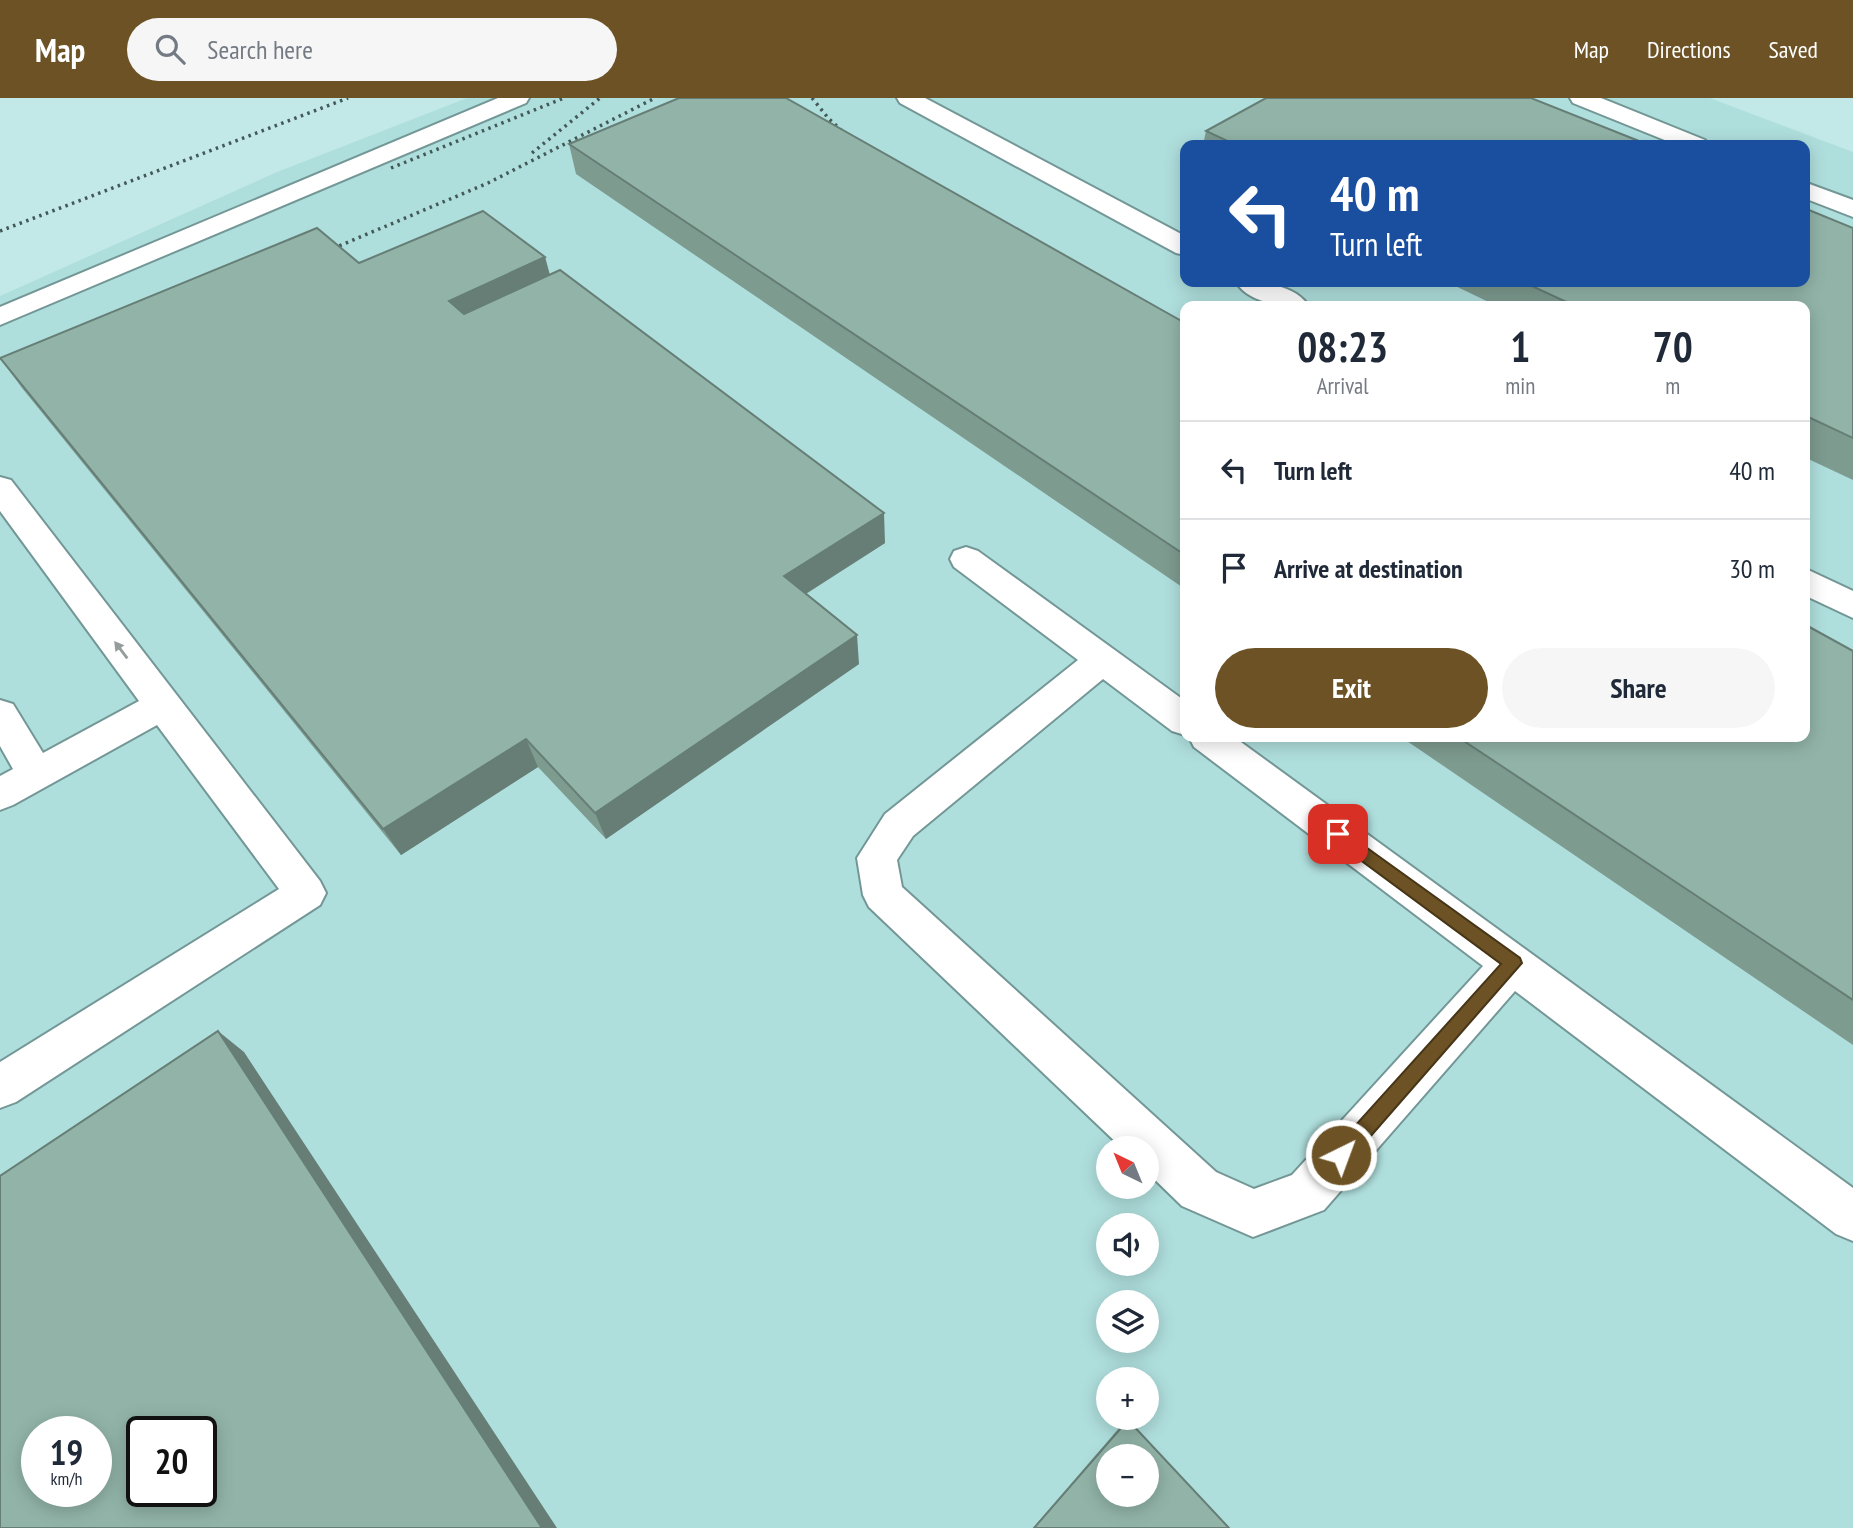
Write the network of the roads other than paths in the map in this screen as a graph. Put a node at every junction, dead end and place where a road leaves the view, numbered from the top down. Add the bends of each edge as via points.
1 (518, 98) edge
2 (908, 98) edge
3 (1581, 98) edge
4 (1685, 140) edge
5 (1810, 191) edge
6 (1853, 209) edge
7 (1180, 244) edge
8 (1259, 287) edge
9 (1286, 301) edge
10 (0, 317) edge
11 (0, 488) edge
12 (966, 559) dead end
13 (1810, 583) edge
14 (1853, 606) edge
15 (1103, 660) junction
16 (162, 705) junction
17 (0, 714) edge
18 (1180, 717) edge
19 (1214, 742) edge
20 (36, 774) junction
21 (0, 794) edge
22 (1513, 963) junction
23 (0, 1087) edge
24 (1853, 1217) edge

1 - 10 lane
2 - 7 lane
3 - 4 lane
5 - 6 lane
8 - 9 lane
16 -> 11 lane
12 - 15 lane
13 - 14 lane
15 - 18 lane
15 - 22 lane via 899,825 877,858 883,895 1199,1189 1253,1213 1307,1193
16 - 20 lane
16 - 23 lane via 306,893
17 - 20 lane
19 - 22 lane
20 - 21 lane
22 - 24 lane

